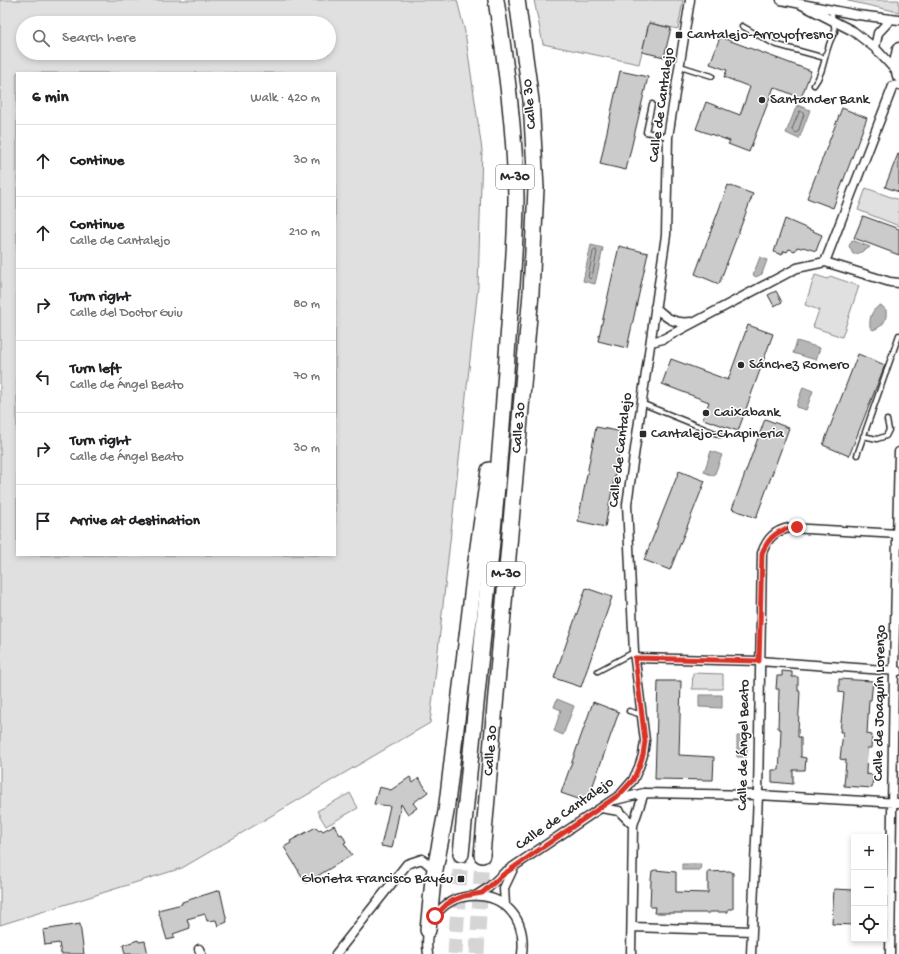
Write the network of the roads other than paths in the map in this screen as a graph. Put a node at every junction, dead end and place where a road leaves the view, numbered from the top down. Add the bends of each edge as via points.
1 (496, 0) edge
2 (517, 0) edge
3 (690, 0) edge
4 (785, 0) edge
5 (800, 4) junction
6 (831, 9) junction
7 (858, 15) junction
8 (834, 20) junction
9 (895, 20) edge
10 (742, 26) dead end
11 (853, 31) junction
12 (875, 48) junction
13 (899, 49) edge
14 (825, 58) junction
15 (680, 66) junction
16 (898, 74) edge
17 (712, 76) dead end
18 (899, 85) edge
19 (814, 86) dead end
20 (652, 104) dead end
21 (668, 137) junction
22 (826, 262) junction
23 (899, 283) edge
24 (656, 308) junction
25 (698, 322) junction
26 (899, 335) edge
27 (651, 342) junction
28 (507, 354) junction
29 (641, 403) junction
30 (887, 420) dead end
31 (720, 435) dead end
32 (863, 436) junction
33 (899, 452) edge
34 (857, 455) dead end
35 (899, 534) edge
36 (635, 655) junction
37 (759, 661) junction
38 (896, 670) edge
39 (598, 671) dead end
40 (629, 711) dead end
41 (642, 715) junction
42 (633, 780) junction
43 (644, 793) junction
44 (758, 795) junction
45 (612, 801) junction
46 (896, 803) edge
47 (601, 808) junction
48 (633, 825) junction
49 (460, 854) tunnel mouth
50 (482, 855) tunnel mouth
51 (514, 867) junction
52 (435, 870) junction
53 (477, 895) junction
54 (505, 905) junction
55 (632, 927) junction
56 (428, 930) junction
57 (752, 931) junction
58 (336, 954) edge
59 (428, 954) edge
60 (522, 954) edge
61 (631, 954) edge
62 (751, 954) edge
63 (890, 954) edge

1 - 28 highway, Calle 30 / M-30 via 509,84 516,198 514,270
2 - 50 highway, Calle 30 / M-30 via 531,100 536,188 530,301
3 - 15 street, Calle de Cantalejo
4 - 5 street
5 - 6 street
5 - 8 street
6 - 7 street
6 - 8 lane
7 - 9 street
7 - 11 street via 852,21
8 - 11 street
8 - 14 lane via 835,32
9 - 12 street via 878,32
10 - 14 lane via 774,44
11 - 12 street
12 - 16 street
13 - 16 street via 896,63
14 - 19 lane via 820,77
15 - 17 lane
15 - 21 street, Calle de Cantalejo
18 - 22 street via 893,86
20 - 21 lane via 646,132
21 - 24 street, Calle de Cantalejo via 666,235
22 - 23 street
22 - 25 street via 797,268
24 - 25 street via 666,318 679,324
24 - 27 street, Calle de Cantalejo
25 - 27 street
26 - 32 lane
27 - 29 street, Calle de Cantalejo
28 - 49 highway, Calle 30 / M-30 via 502,436
28 - 52 highway via 475,569 446,812
29 - 31 lane
29 - 36 street, Calle de Cantalejo via 627,504
30 - 32 lane via 889,430 886,436 877,439
32 - 34 lane
33 - 35 street, Calle de Joaquín Lorenzo
35 - 37 street, Calle de Ángel Beato via 797,527 781,530 770,537 762,553
35 - 38 street, Calle de Joaquín Lorenzo
36 - 37 street
36 - 39 lane
36 - 41 street, Calle de Cantalejo
37 - 38 street
37 - 44 street, Calle de Ángel Beato
38 - 46 street, Calle de Joaquín Lorenzo
40 - 41 lane
41 - 42 street, Calle de Cantalejo via 645,741 643,755
42 - 43 street
42 - 45 street, Calle de Cantalejo
43 - 44 street
43 - 45 street
43 - 48 street
44 - 46 street
44 - 57 street, Calle de Ángel Beato
45 - 47 street, Calle de Cantalejo
46 - 63 street, Calle de Joaquín Lorenzo
47 - 48 street via 619,811
47 - 51 street, Calle de Cantalejo
48 - 55 street
51 - 53 street, Calle de Cantalejo
51 - 54 street, Calle de Cantalejo via 504,888
52 - 56 highway
52 - 58 street via 422,859 407,864
53 - 54 street via 490,897
53 - 56 street via 464,896 447,904 435,916
54 - 60 street via 513,913 520,927
55 - 57 street
55 - 61 street
56 - 59 street
57 - 62 street, Calle de Ángel Beato

